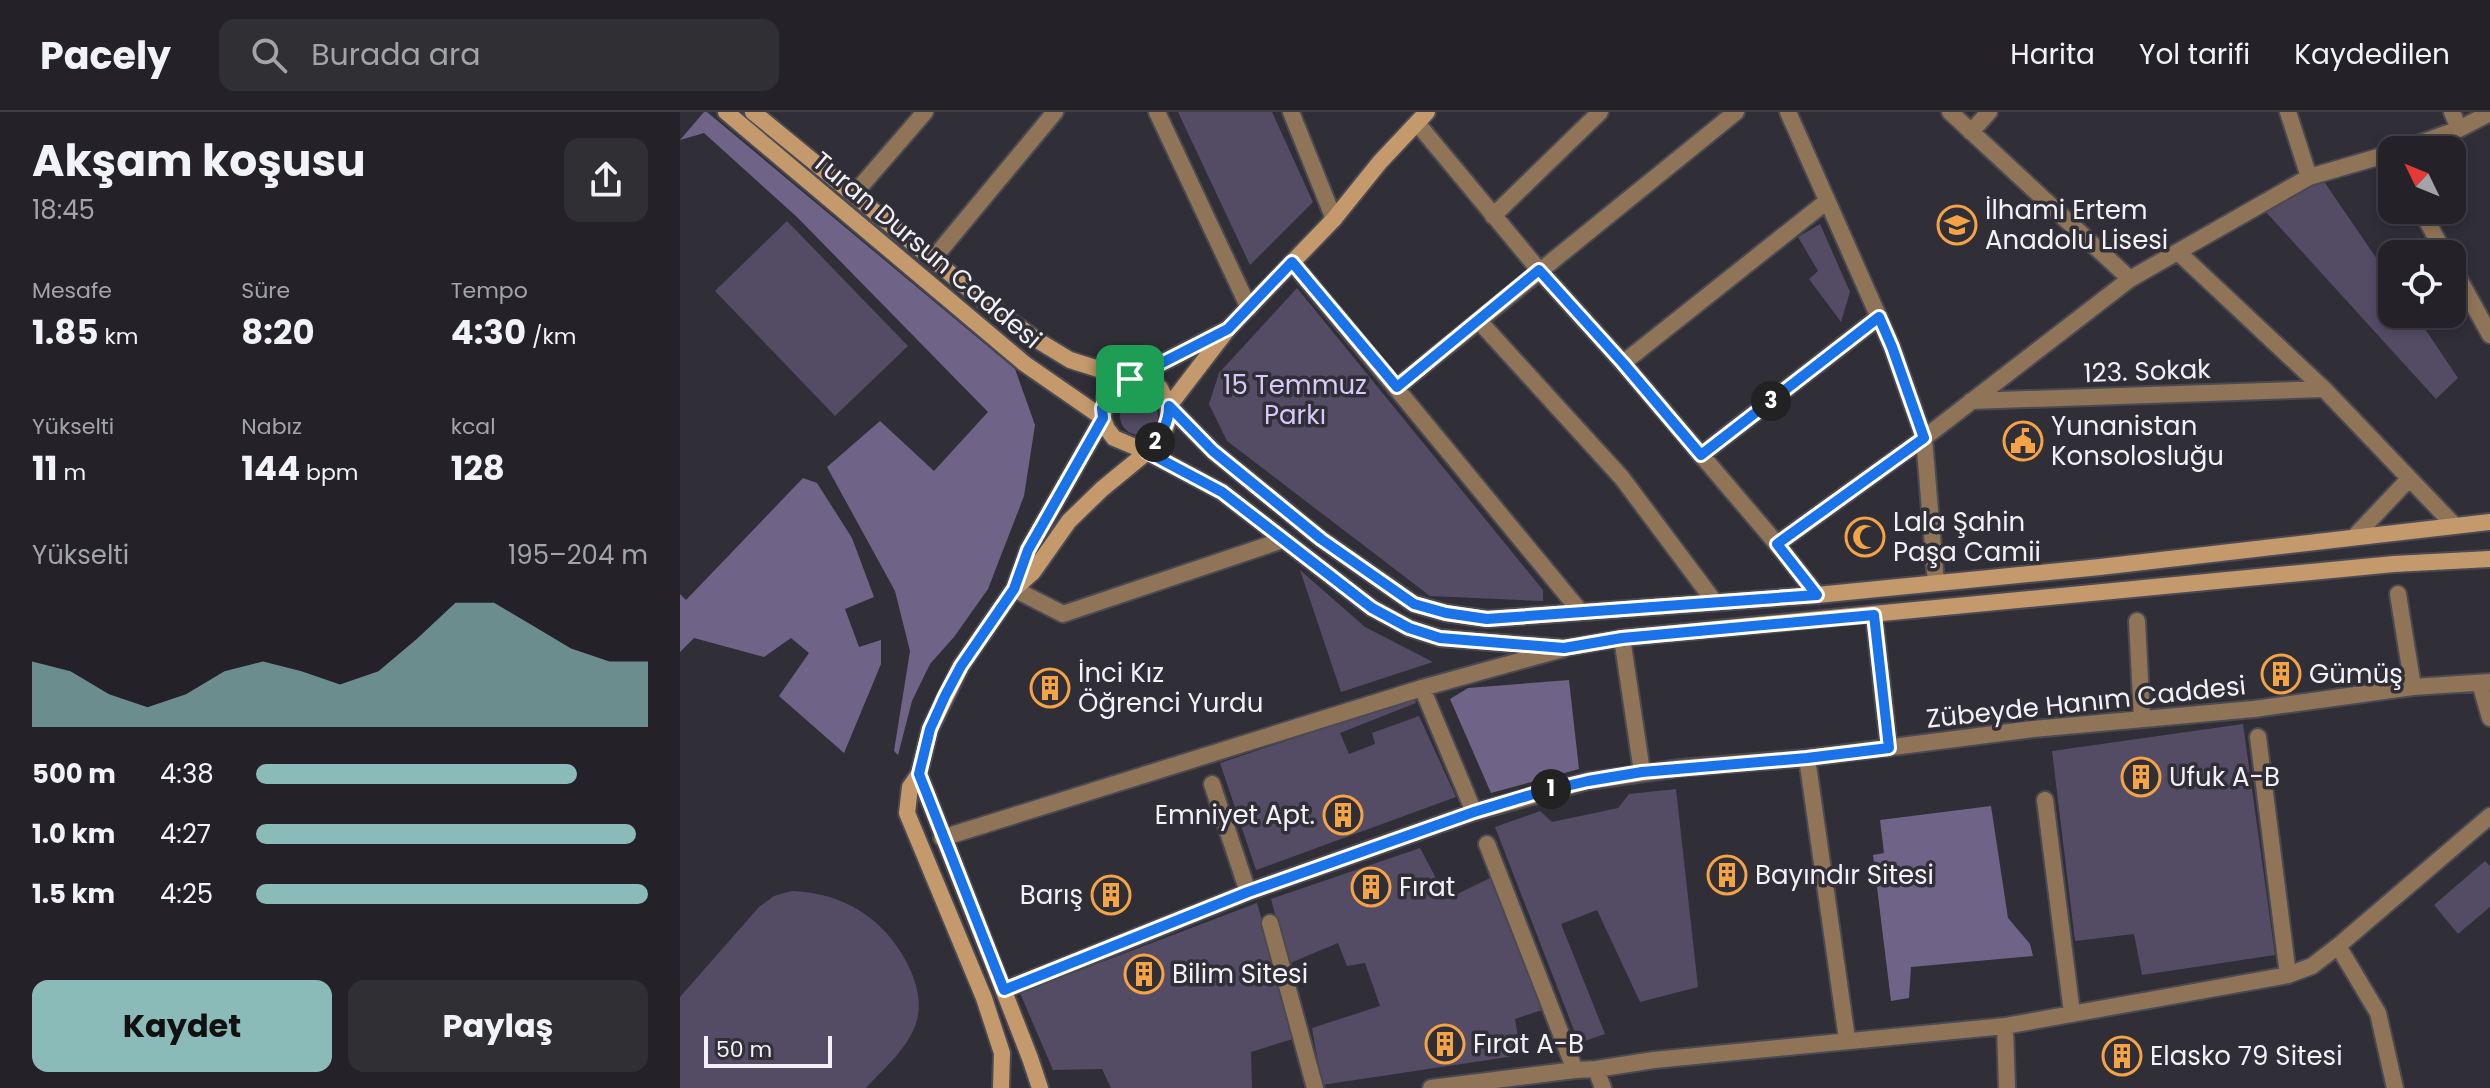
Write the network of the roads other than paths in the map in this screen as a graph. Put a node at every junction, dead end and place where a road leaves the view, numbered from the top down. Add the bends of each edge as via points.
1 (726, 112) edge
2 (753, 112) edge
3 (925, 112) edge
4 (1055, 112) edge
5 (1157, 112) edge
6 (1291, 112) edge
7 (1600, 112) edge
8 (1736, 112) edge
9 (1788, 112) edge
10 (1950, 112) edge
11 (1989, 112) edge
12 (2288, 112) edge
13 (2452, 112) edge
14 (2490, 113) edge
15 (1422, 117) edge
16 (2459, 129) junction
17 (1971, 132) junction
18 (2441, 136) edge
19 (2378, 158) edge
20 (2309, 177) junction
21 (854, 194) junction
22 (1827, 201) junction
23 (1493, 216) junction
24 (1334, 219) junction
25 (2179, 253) junction
26 (933, 259) junction
27 (1292, 262) junction
28 (1539, 270) junction
29 (2130, 279) junction
30 (2466, 291) edge
31 (1249, 308) junction
32 (1879, 317) junction
33 (1479, 321) junction
34 (1228, 329) junction
35 (2490, 335) edge
36 (1623, 363) junction
37 (1130, 379) junction
38 (1397, 387) junction
39 (2324, 389) junction
40 (1971, 401) junction
41 (1169, 406) junction
42 (1103, 418) junction
43 (1924, 438) junction
44 (1147, 452) junction
45 (1701, 455) junction
46 (2408, 480) junction
47 (2490, 522) edge
48 (2453, 524) junction
49 (2355, 536) junction
50 (1283, 540) junction
51 (1777, 544) junction
52 (2490, 559) edge
53 (1936, 583) junction
54 (1014, 589) junction
55 (2398, 594) dead end
56 (1817, 595) junction
57 (1714, 601) junction
58 (1580, 611) junction
59 (1874, 615) junction
60 (2137, 621) dead end
61 (1622, 638) junction
62 (1564, 648) junction
63 (2485, 682) edge
64 (2413, 687) junction
65 (1422, 688) junction
66 (2490, 718) edge
67 (2142, 719) junction
68 (2258, 737) dead end
69 (1889, 748) junction
70 (1807, 758) junction
71 (1642, 772) junction
72 (919, 774) junction
73 (1212, 784) dead end
74 (2045, 800) dead end
75 (1474, 812) junction
76 (2490, 816) edge
77 (942, 838) junction
78 (1487, 844) dead end
79 (1248, 892) junction
80 (1270, 923) dead end
81 (2338, 946) junction
82 (2288, 975) junction
83 (1004, 990) junction
84 (984, 998) junction
85 (2072, 1013) junction
86 (2005, 1026) junction
87 (1847, 1039) junction
88 (1596, 1069) junction
89 (1575, 1070) junction
90 (1001, 1088) edge
91 (1040, 1088) edge
92 (1315, 1088) edge
93 (1431, 1088) edge
94 (1603, 1088) edge
95 (2007, 1088) edge
96 (2395, 1088) edge

1 - 42 main road, Turan Dursun Caddesi via 1025,364
2 - 21 main road, Turan Dursun Caddesi
3 - 21 street
4 - 26 street
5 - 31 street
6 - 24 street
7 - 23 street
8 - 28 street
9 - 22 street
10 - 17 street
11 - 17 street
12 - 20 street
13 - 16 street
14 - 16 street
15 - 23 street
15 - 24 main road
16 - 18 street
17 - 29 street
19 - 20 street
20 - 25 street
21 - 26 main road, Turan Dursun Caddesi
22 - 32 street
22 - 36 street
23 - 28 street
24 - 27 main road
25 - 29 street
25 - 39 street
26 - 37 main road, Turan Dursun Caddesi via 1037,340 1070,360
27 - 31 main road
27 - 38 street
28 - 33 street
28 - 36 street
29 - 40 street
30 - 35 street
31 - 34 main road
32 - 43 street
32 - 45 street
33 - 38 street
33 - 57 street via 1622,478
34 - 37 main road
34 - 41 main road
36 - 45 street
37 - 41 main road via 1151,381
37 - 42 main road via 1111,389
38 - 58 street
39 - 40 street, 123. Sokak
39 - 46 street
40 - 43 street
41 - 44 main road via 1165,429
41 - 58 main road via 1213,451 1321,539 1414,604 1487,619
42 - 44 main road via 1114,438
42 - 54 main road via 1028,550
43 - 51 street
43 - 53 street
44 - 50 main road via 1222,492
44 - 54 main road via 1069,521 1033,572
45 - 51 street
46 - 48 street
46 - 49 street
47 - 48 main road
48 - 49 main road
49 - 53 main road
50 - 54 street via 1063,614
50 - 62 main road via 1372,608 1409,628 1440,638
51 - 56 street
52 - 59 main road
53 - 56 main road
54 - 72 main road via 945,696
55 - 64 street
56 - 57 main road
57 - 58 main road
59 - 61 main road
59 - 69 street
60 - 67 street
61 - 62 main road
61 - 71 street
62 - 65 street
63 - 64 street, Zübeyde Hanım Caddesi
63 - 66 street
64 - 67 street, Zübeyde Hanım Caddesi
65 - 75 street
65 - 77 street
67 - 69 street, Zübeyde Hanım Caddesi
68 - 82 street
69 - 70 street, Zübeyde Hanım Caddesi
70 - 71 street, Zübeyde Hanım Caddesi
70 - 87 street
71 - 75 street, Zübeyde Hanım Caddesi
72 - 77 main road
72 - 84 main road via 910,787 907,813
73 - 79 street
74 - 85 street
75 - 79 street, Zübeyde Hanım Caddesi
76 - 81 street
77 - 83 main road
78 - 89 street
79 - 83 street, Zübeyde Hanım Caddesi
80 - 92 street
81 - 82 street via 2312,966
81 - 96 street via 2378,1013
82 - 85 street
83 - 84 main road
83 - 91 main road
84 - 90 main road via 1002,1053
85 - 86 street
86 - 87 street
86 - 95 street
87 - 88 street
88 - 89 street
88 - 94 street
89 - 93 street

